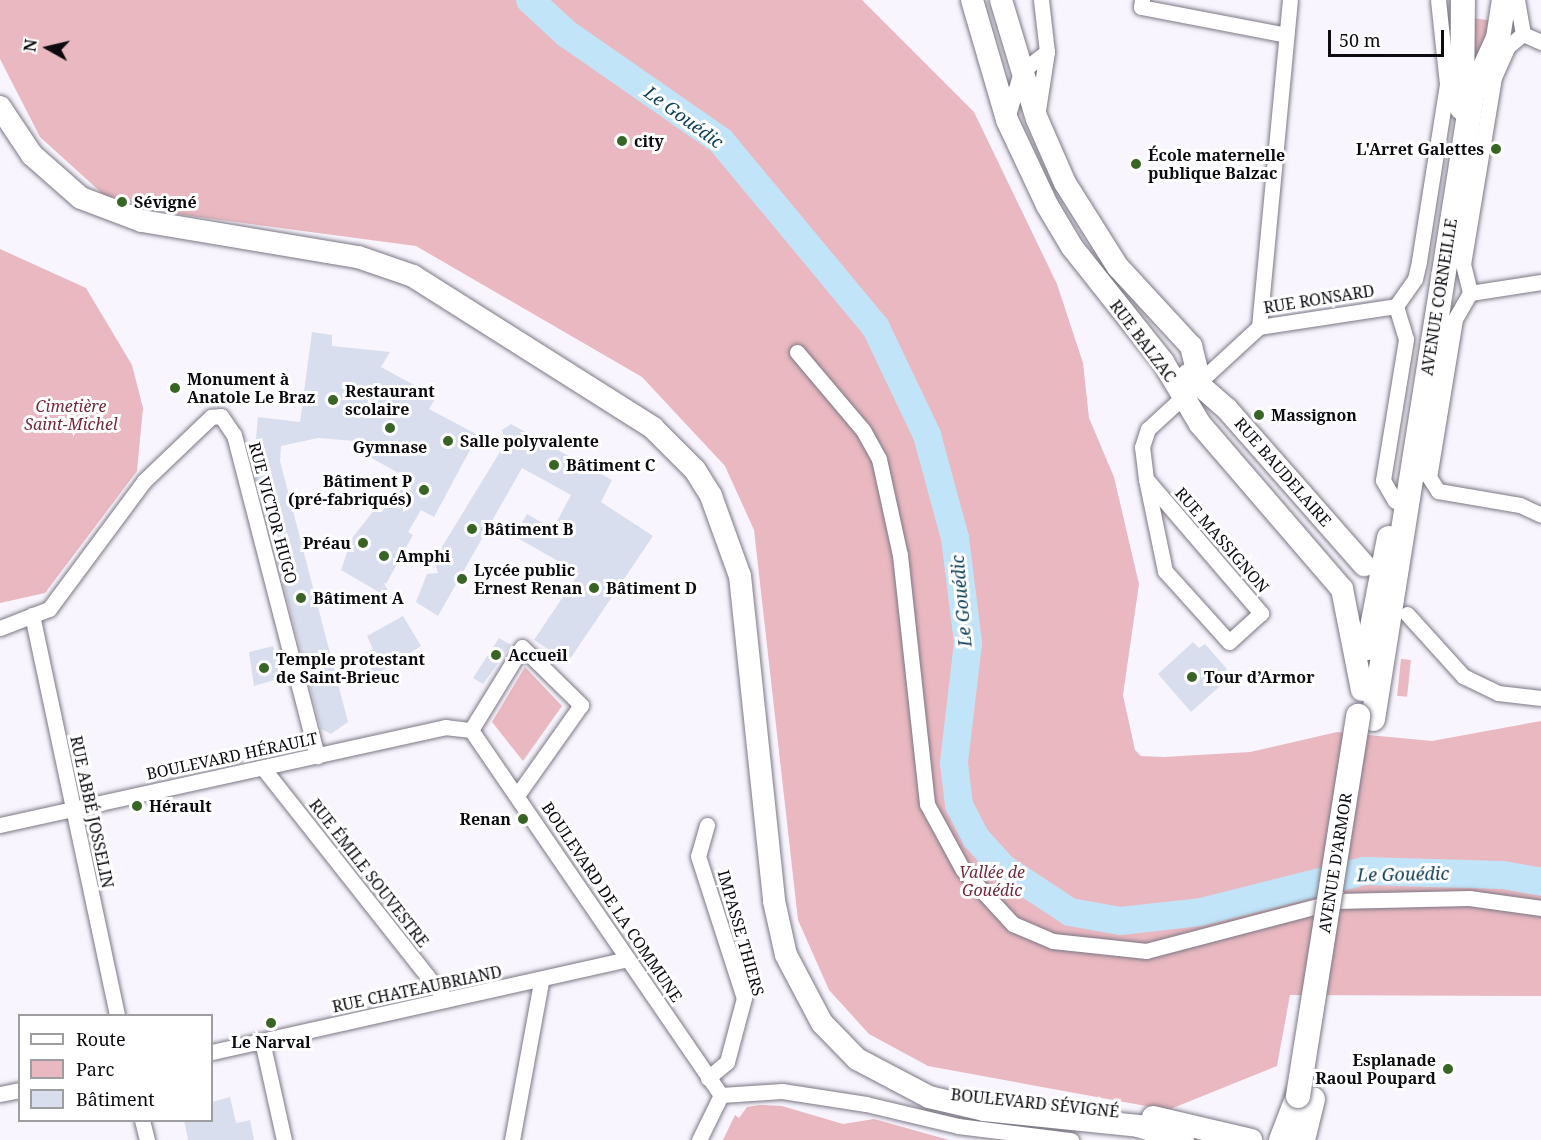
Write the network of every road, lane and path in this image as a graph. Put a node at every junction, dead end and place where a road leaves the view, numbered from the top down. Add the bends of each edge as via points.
1 (972, 0) edge
2 (1001, 0) edge
3 (1041, 0) edge
4 (1142, 0) edge
5 (1290, 0) edge
6 (1438, 0) edge
7 (1463, 0) edge
8 (1504, 0) edge
9 (1517, 0) edge
10 (1523, 34) junction
11 (1287, 35) junction
12 (1541, 42) edge
13 (1047, 52) junction
14 (1021, 72) junction
15 (0, 107) edge
16 (1036, 118) junction
17 (1007, 120) junction
18 (1541, 282) edge
19 (1470, 293) junction
20 (1396, 306) junction
21 (1258, 327) junction
22 (797, 352) dead end
23 (1162, 362) junction
24 (1200, 381) junction
25 (1183, 396) junction
26 (1423, 453) junction
27 (1146, 479) junction
28 (1395, 501) junction
29 (1541, 515) edge
30 (1386, 590) junction
31 (32, 615) junction
32 (0, 628) edge
33 (1362, 690) junction
34 (1541, 698) edge
35 (1366, 717) junction
36 (471, 730) junction
37 (317, 756) junction
38 (263, 768) junction
39 (518, 794) junction
40 (73, 809) junction
41 (0, 825) edge
42 (706, 825) dead end
43 (1541, 908) edge
44 (628, 959) junction
45 (541, 982) junction
46 (446, 1000) junction
47 (811, 1003) junction
48 (117, 1014) edge
49 (262, 1041) junction
50 (213, 1052) edge
51 (708, 1078) junction
52 (18, 1090) edge
53 (0, 1094) edge
54 (721, 1095) junction
55 (1306, 1097) junction
56 (142, 1122) edge
57 (147, 1140) edge
58 (285, 1140) edge
59 (512, 1140) edge
60 (699, 1140) edge
61 (1071, 1140) edge
62 (1183, 1140) edge
63 (1251, 1140) edge
64 (1281, 1140) edge
65 (1303, 1140) edge

1 - 17 main road, RUE BALZAC
2 - 14 main road, RUE BALZAC
3 - 13 street
4 - 11 street via 1141,7
5 - 11 street
6 - 20 street via 1448,84 1415,279
7 - 28 main road, AVENUE CORNEILLE via 1459,30 1464,96
8 - 26 main road, AVENUE CORNEILLE via 1498,38 1472,95
9 - 10 street
10 - 12 street
10 - 19 street, AVENUE CORNEILLE via 1508,46 1494,77 1463,264
11 - 21 street
13 - 14 street
13 - 16 street
14 - 16 main road, RUE BALZAC
14 - 17 street
15 - 47 main road via 32,155 81,198 142,221 358,257 413,276 500,327 675,447 717,507 740,576 774,901 786,955
16 - 24 main road, RUE BALZAC via 1096,235 1191,346
17 - 23 main road, RUE BALZAC via 1072,247
18 - 19 street
19 - 26 street, AVENUE CORNEILLE via 1455,319 1438,424
20 - 21 street, RUE RONSARD
20 - 28 street via 1406,339 1383,480
21 - 24 street, RUE RONSARD
22 - 43 street via 863,430 879,459 900,555 927,804 963,870 1013,924 1053,941 1146,951 1336,901 1469,898
23 - 24 main road
23 - 25 main road, RUE BALZAC
24 - 25 street, RUE MASSIGNON
24 - 30 main road, RUE BAUDELAIRE
25 - 27 street, RUE MASSIGNON via 1148,429 1142,447
25 - 33 main road, RUE BALZAC via 1200,424 1342,589
26 - 29 street, AVENUE CORNEILLE via 1429,477 1438,491 1520,505
26 - 30 main road, AVENUE CORNEILLE
27 - 27 street, RUE MASSIGNON via 1165,571 1229,642 1261,613
28 - 30 main road, AVENUE CORNEILLE
30 - 33 main road, AVENUE D'ARMOR
30 - 34 street, RUE BAUDELAIRE via 1463,676 1498,693
30 - 35 main road, AVENUE D'ARMOR
31 - 32 street
31 - 37 street, RUE VICTOR HUGO via 49,609 144,481 211,417 227,420
31 - 40 street, RUE ABBÉ JOSSELIN
33 - 35 main road, AVENUE D'ARMOR
35 - 55 main road, AVENUE D'ARMOR, bridge
36 - 37 street, BOULEVARD HÉRAULT via 445,727
36 - 39 street, BOULEVARD DE LA COMMUNE
36 - 39 street via 522,647 581,705
37 - 38 street, BOULEVARD HÉRAULT
38 - 40 street, BOULEVARD HÉRAULT
38 - 46 street, RUE ÉMILE SOUVESTRE
39 - 44 street, BOULEVARD DE LA COMMUNE
40 - 41 street, BOULEVARD HÉRAULT
40 - 48 street, RUE ABBÉ JOSSELIN
42 - 51 street, IMPASSE THIERS via 699,856 744,998 727,1062
44 - 45 street, RUE CHATEAUBRIAND
44 - 51 street, BOULEVARD DE LA COMMUNE
45 - 46 street, RUE CHATEAUBRIAND
45 - 59 street
46 - 49 street, RUE CHATEAUBRIAND
47 - 62 main road via 822,1023 857,1059 928,1097 984,1110 1138,1126
47 - 63 main road, BOULEVARD SÉVIGNÉ via 861,1052 931,1089 1140,1114
49 - 50 street, RUE CHATEAUBRIAND
49 - 58 street
51 - 54 street, BOULEVARD DE LA COMMUNE
52 - 53 street
54 - 60 street
54 - 61 street via 782,1091 866,1104 958,1126
55 - 64 main road, AVENUE D'ARMOR
55 - 65 main road, AVENUE D'ARMOR
56 - 57 street

